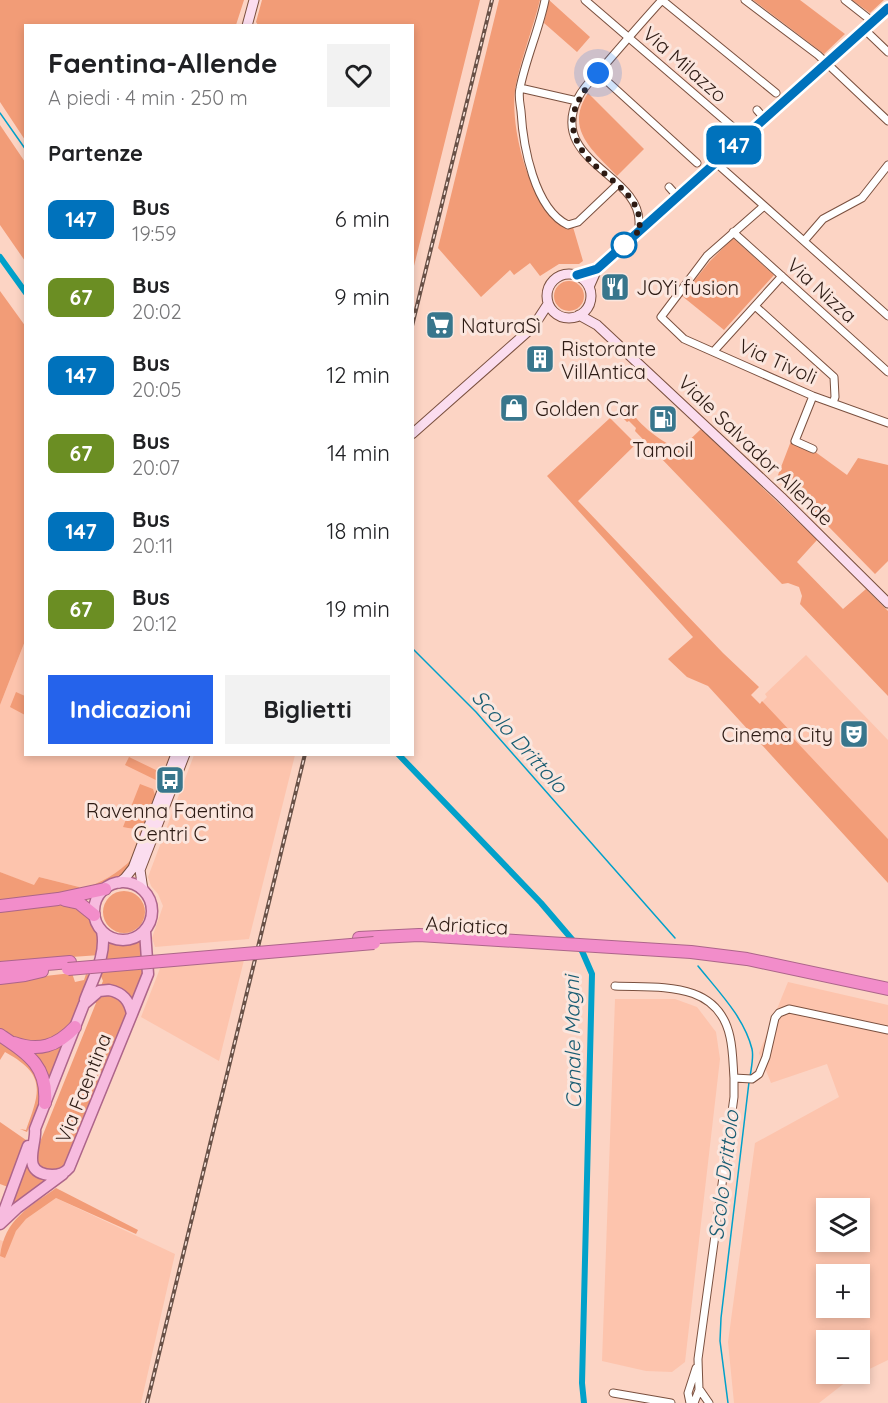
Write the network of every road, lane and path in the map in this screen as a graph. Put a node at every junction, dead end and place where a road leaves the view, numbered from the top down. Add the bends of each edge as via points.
1 (254, 0) edge
2 (545, 0) edge
3 (585, 0) edge
4 (662, 0) edge
5 (745, 0) edge
6 (845, 0) edge
7 (888, 8) edge
8 (873, 22) junction
9 (248, 24) edge
10 (864, 29) junction
11 (629, 38) junction
12 (888, 52) edge
13 (826, 63) junction
14 (598, 73) junction
15 (520, 88) junction
16 (776, 93) dead end
17 (577, 101) junction
18 (757, 110) dead end
19 (764, 118) junction
20 (888, 121) edge
21 (735, 129) dead end
22 (715, 162) junction
23 (697, 163) dead end
24 (888, 165) edge
25 (618, 184) junction
26 (669, 187) dead end
27 (677, 196) junction
28 (764, 206) junction
29 (642, 228) junction
30 (734, 232) junction
31 (804, 241) junction
32 (597, 269) junction
33 (577, 275) junction
34 (782, 276) junction
35 (589, 287) junction
36 (548, 304) junction
37 (589, 304) junction
38 (755, 306) junction
39 (558, 315) junction
40 (579, 315) junction
41 (888, 316) edge
42 (597, 325) junction
43 (533, 327) junction
44 (714, 351) junction
45 (888, 372) edge
46 (813, 396) junction
47 (833, 403) junction
48 (888, 423) edge
49 (414, 432) edge
50 (813, 449) dead end
51 (888, 603) edge
52 (175, 756) edge
53 (184, 756) edge
54 (119, 883) junction
55 (105, 889) junction
56 (143, 890) junction
57 (58, 899) junction
58 (0, 906) edge
59 (94, 915) junction
60 (145, 931) junction
61 (102, 932) junction
62 (620, 951) junction
63 (0, 966) edge
64 (43, 968) junction
65 (0, 976) edge
66 (615, 986) dead end
67 (888, 989) edge
68 (888, 996) edge
69 (84, 1004) junction
70 (132, 1014) junction
71 (75, 1027) junction
72 (888, 1030) edge
73 (4, 1037) edge
74 (734, 1078) junction
75 (45, 1104) junction
76 (35, 1129) junction
77 (65, 1173) junction
78 (0, 1223) edge
79 (698, 1359) junction
80 (699, 1387) junction
81 (613, 1393) dead end
82 (671, 1403) edge
83 (690, 1403) edge
84 (694, 1403) edge
85 (709, 1403) edge

1 - 9 main road
2 - 15 street
3 - 11 street, Via Milazzo
4 - 11 street
4 - 16 street
5 - 13 street
6 - 8 street
7 - 8 main road
8 - 10 main road
10 - 12 street
10 - 13 main road
11 - 14 street
11 - 21 street, Via Milazzo
13 - 19 main road
13 - 20 street
14 - 17 street
14 - 23 street
15 - 17 street
15 - 25 street via 531,173 542,197 561,222 578,222
17 - 25 street via 572,132 586,157
18 - 19 street
19 - 22 main road
22 - 27 main road
22 - 28 street
24 - 31 street via 862,198 823,219
25 - 29 street via 639,212
26 - 27 street
27 - 29 main road
28 - 30 street
28 - 31 street
29 - 32 main road
30 - 34 street, Via Nizza
30 - 44 street, Via Tivoli via 707,256 661,317 684,339
31 - 41 street
32 - 33 main road
32 - 35 main road
33 - 35 main road
33 - 36 main road via 556,278 548,290
34 - 38 street
34 - 45 street, Via Nizza
35 - 37 main road
36 - 39 main road
36 - 43 main road
37 - 40 main road
37 - 42 main road, Viale Salvador Allende
38 - 44 street
38 - 47 street via 834,377
39 - 40 main road
39 - 43 main road
40 - 42 main road, Viale Salvador Allende
42 - 51 main road, Viale Salvador Allende
43 - 49 main road
44 - 46 street, Via Tivoli
46 - 47 street, Via Tivoli
46 - 50 street via 795,441
47 - 48 street, Via Tivoli
52 - 54 main road via 133,868
53 - 56 main road via 140,870
54 - 55 main road
54 - 56 main road via 130,883
55 - 57 highway
55 - 59 main road
56 - 60 main road via 152,912
57 - 58 highway
57 - 59 highway via 80,903
59 - 61 main road
60 - 61 main road via 124,940
60 - 70 main road, Via Faentina via 148,974
61 - 69 main road, Via Faentina via 102,955
62 - 64 highway, Adriatica, bridge via 374,943
62 - 67 highway, Adriatica via 691,952 747,959
62 - 68 highway, Adriatica via 754,967
63 - 64 highway via 33,962
64 - 65 highway
66 - 74 street via 679,988 714,1006 730,1036
69 - 70 main road, Via Faentina via 99,991 117,991 130,1004
69 - 71 main road, Via Faentina
70 - 77 main road, Via Faentina via 73,1162
71 - 73 highway via 58,1042 42,1048 24,1047
71 - 75 main road, Via Faentina
72 - 74 street via 789,1009 775,1018 763,1069 755,1077
73 - 75 highway via 31,1059 43,1075
74 - 79 street
75 - 76 main road, Via Faentina
76 - 77 main road, Via Faentina via 31,1150 35,1168 49,1175
76 - 78 main road, Via Faentina
77 - 78 main road, Via Faentina
79 - 80 street
79 - 83 street via 688,1394
80 - 84 street
80 - 85 street
81 - 82 street

